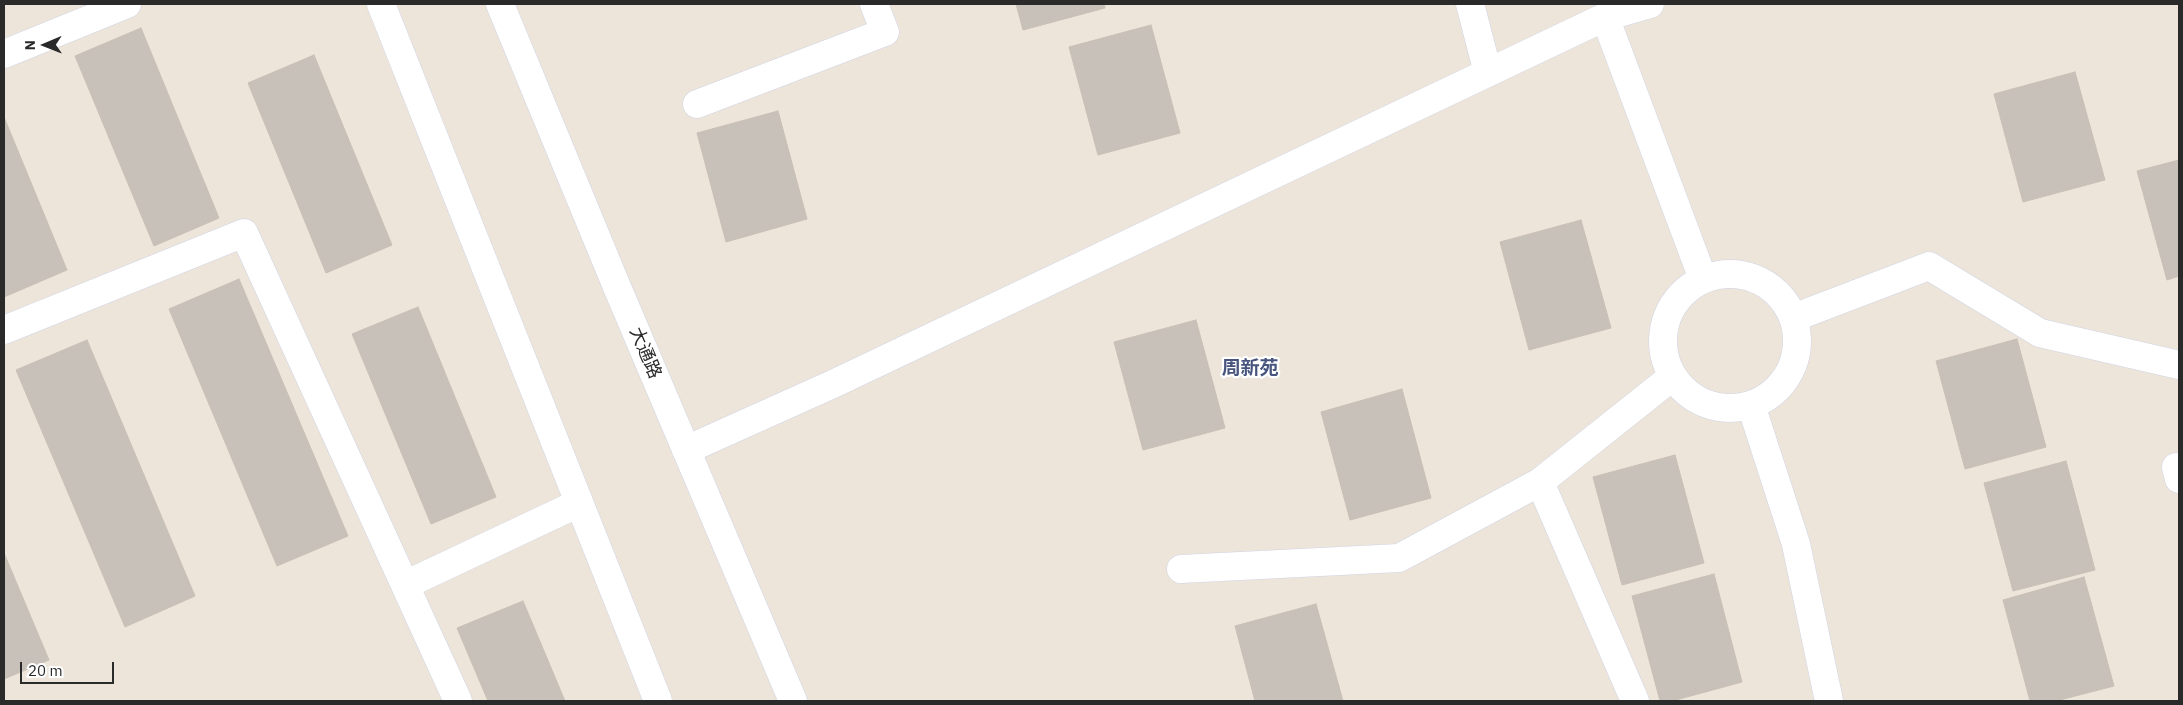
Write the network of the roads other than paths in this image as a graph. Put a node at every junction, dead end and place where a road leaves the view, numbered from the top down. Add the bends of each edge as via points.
1 (127, 4) edge
2 (381, 4) edge
3 (500, 4) edge
4 (874, 4) edge
5 (1470, 4) edge
6 (1650, 4) edge
7 (1605, 17) junction
8 (4, 54) edge
9 (1488, 74) junction
10 (697, 104) dead end
11 (1703, 279) junction
12 (1793, 318) junction
13 (4, 330) edge
14 (2179, 364) edge
15 (1672, 377) junction
16 (1751, 405) junction
17 (686, 450) junction
18 (1540, 482) junction
19 (580, 504) junction
20 (1181, 570) dead end
21 (405, 585) junction
22 (458, 701) edge
23 (658, 701) edge
24 (793, 701) edge
25 (1635, 701) edge
26 (1829, 701) edge

1 - 8 street
2 - 19 street
3 - 17 street, 大通路
4 - 10 street via 885,32
5 - 9 street
6 - 7 street
7 - 9 street
7 - 11 street
9 - 17 street via 833,384
11 - 12 street via 1725,274 1748,276 1767,285
11 - 15 street via 1684,292 1667,317 1663,332 1664,355
12 - 14 street via 1929,266 2040,333
12 - 16 street via 1797,339 1794,360 1785,380 1770,396
13 - 21 street via 244,233
15 - 16 street via 1688,394 1708,405 1730,409
15 - 18 street
16 - 26 street via 1796,544
17 - 24 street, 大通路
18 - 20 street via 1399,558
18 - 25 street
19 - 21 street
19 - 23 street
21 - 22 street

